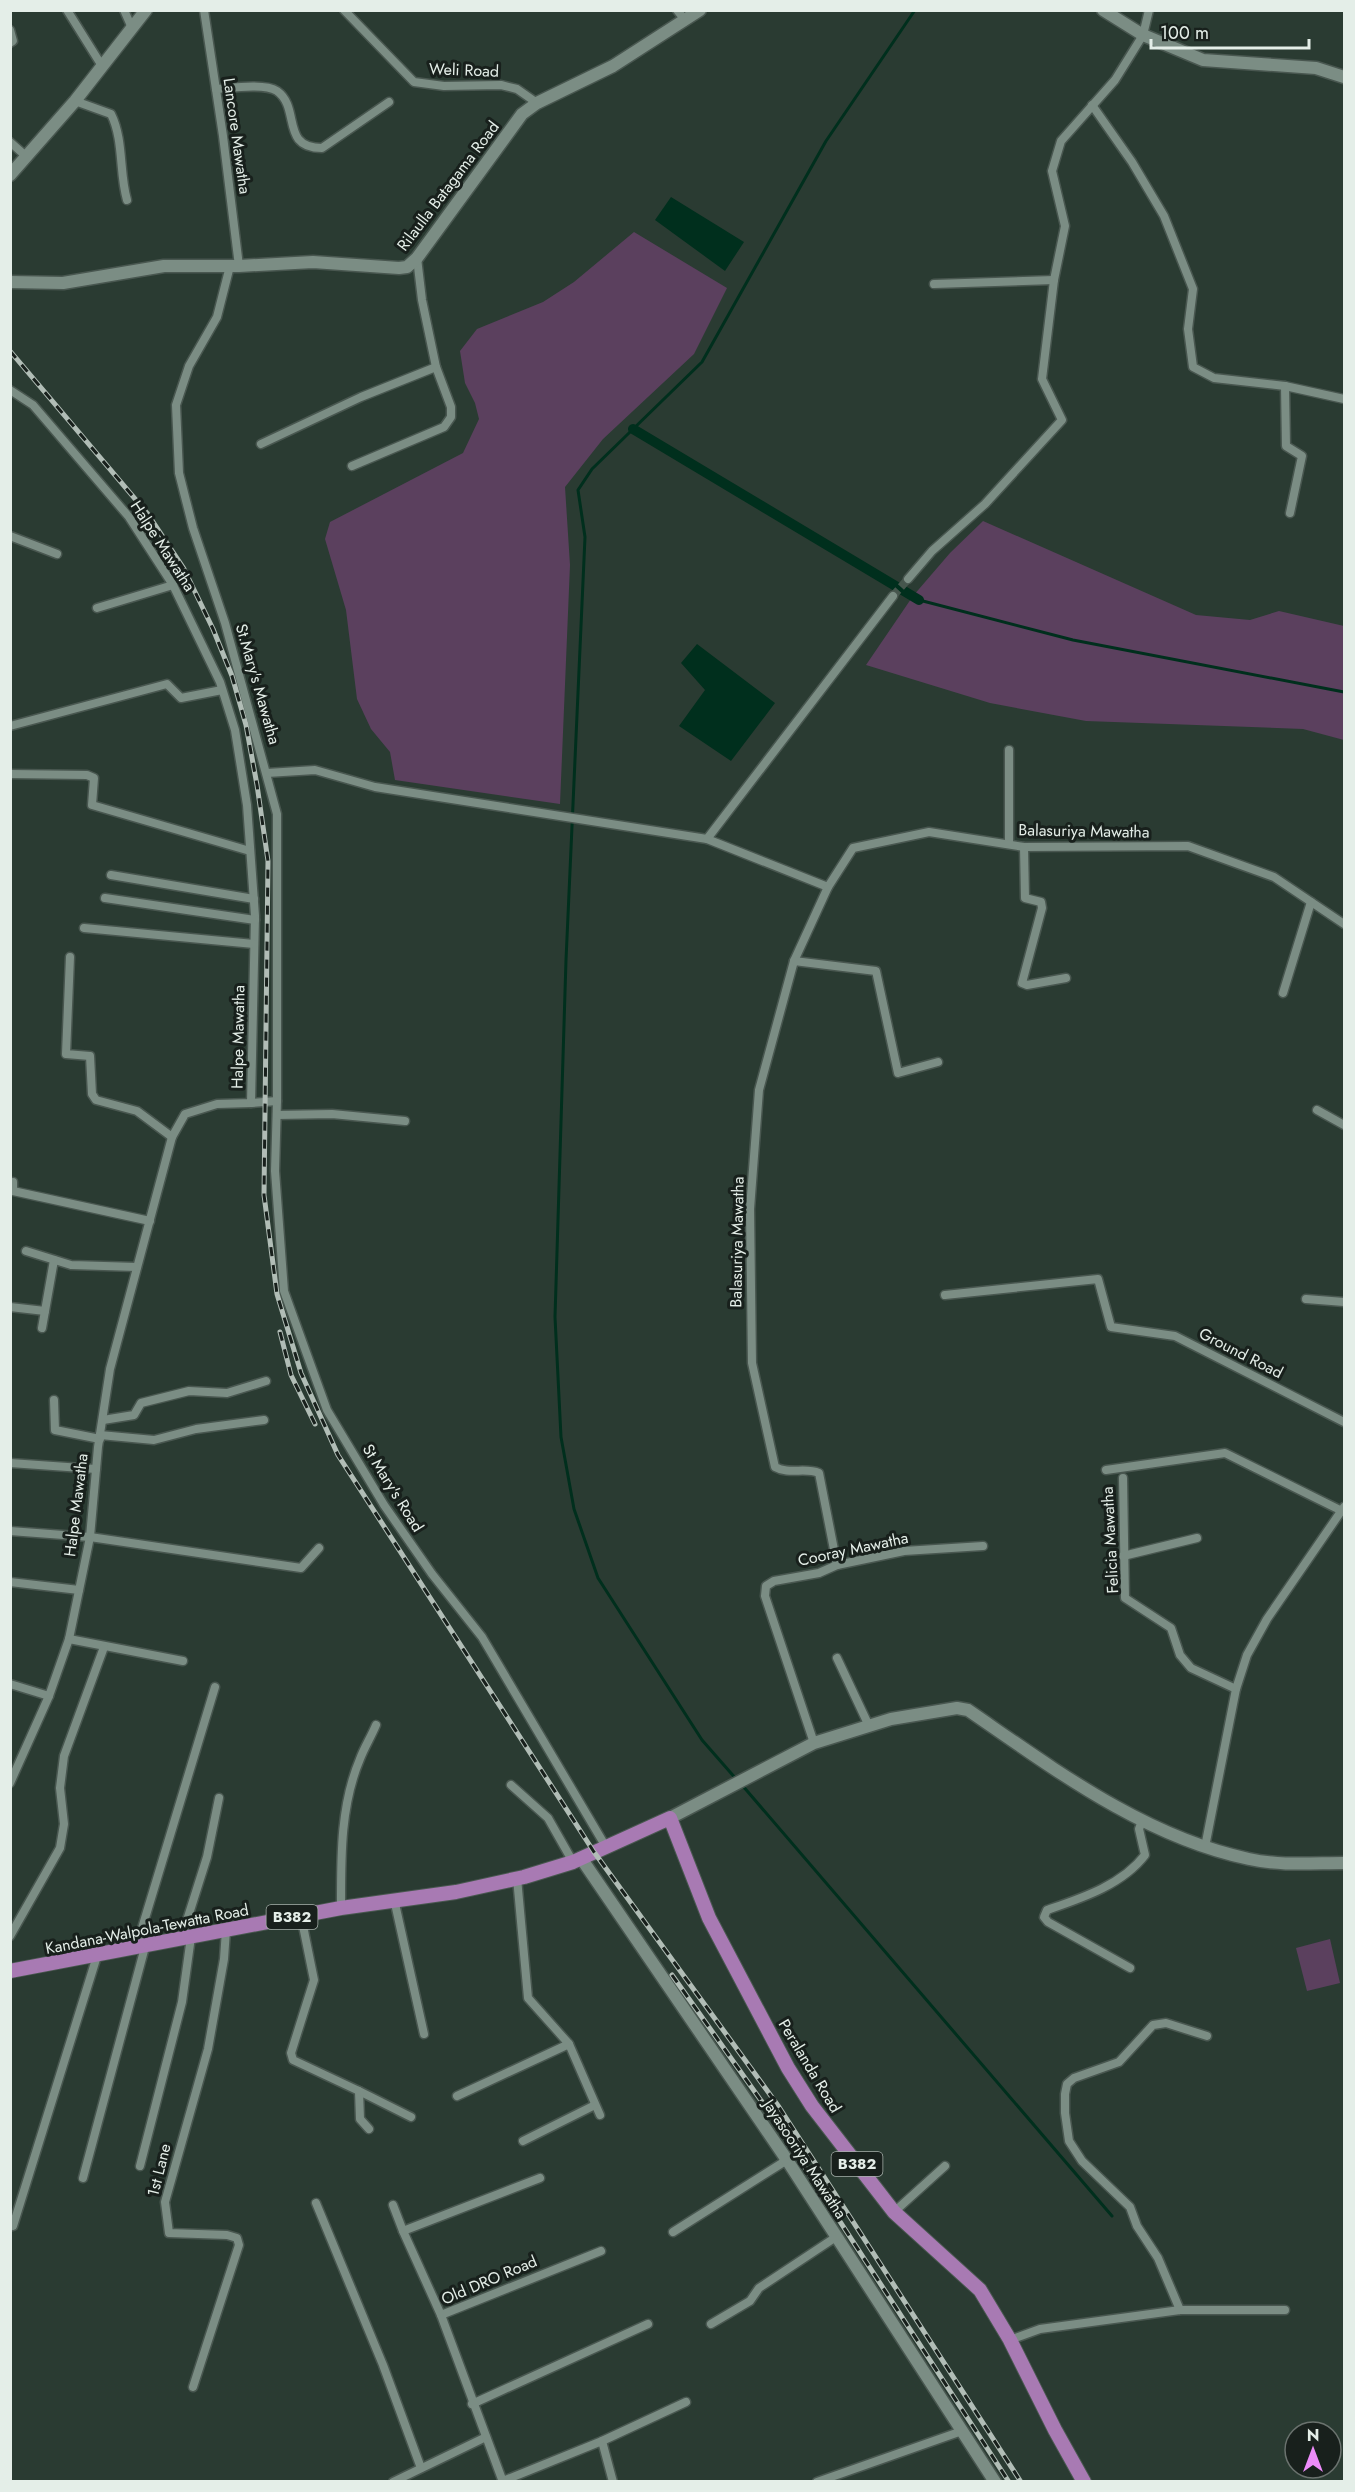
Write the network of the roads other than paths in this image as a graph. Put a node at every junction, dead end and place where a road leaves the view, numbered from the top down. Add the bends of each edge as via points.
1 (67, 10) edge
2 (124, 10) edge
3 (146, 10) edge
4 (204, 10) edge
5 (700, 10) edge
6 (1103, 10) edge
7 (1149, 10) edge
8 (350, 12) edge
9 (681, 15) edge
10 (132, 28) junction
11 (10, 30) edge
12 (1143, 35) junction
13 (10, 43) edge
14 (102, 66) junction
15 (1344, 76) edge
16 (216, 89) junction
17 (75, 101) junction
18 (389, 102) dead end
19 (537, 104) junction
20 (1092, 105) junction
21 (10, 142) edge
22 (27, 156) junction
23 (10, 175) edge
24 (127, 200) dead end
25 (417, 258) junction
26 (234, 266) junction
27 (1054, 280) junction
28 (10, 282) edge
29 (934, 284) dead end
30 (436, 367) junction
31 (1285, 386) junction
32 (10, 390) edge
33 (1344, 399) edge
34 (261, 444) dead end
35 (352, 466) dead end
36 (1290, 513) dead end
37 (10, 536) edge
38 (57, 554) dead end
39 (908, 579) tunnel mouth
40 (173, 585) junction
41 (893, 596) tunnel mouth
42 (97, 608) dead end
43 (222, 690) junction
44 (10, 726) edge
45 (1009, 750) dead end
46 (267, 773) junction
47 (10, 774) edge
48 (707, 839) junction
49 (1009, 844) junction
50 (1024, 847) junction
51 (250, 851) junction
52 (111, 875) dead end
53 (828, 887) junction
54 (105, 898) dead end
55 (254, 899) junction
56 (1311, 902) junction
57 (255, 920) junction
58 (1344, 924) edge
59 (84, 928) dead end
60 (254, 944) junction
61 (70, 957) dead end
62 (794, 961) junction
63 (1066, 978) dead end
64 (1283, 993) dead end
65 (938, 1062) dead end
66 (277, 1101) junction
67 (251, 1103) junction
68 (1317, 1110) dead end
69 (277, 1115) junction
70 (405, 1121) dead end
71 (1344, 1125) edge
72 (172, 1137) junction
73 (13, 1182) dead end
74 (150, 1221) junction
75 (26, 1251) dead end
76 (54, 1260) junction
77 (137, 1267) junction
78 (945, 1295) dead end
79 (1306, 1299) dead end
80 (1344, 1302) edge
81 (10, 1307) edge
82 (45, 1311) junction
83 (42, 1328) dead end
84 (266, 1381) dead end
85 (54, 1400) dead end
86 (103, 1420) junction
87 (264, 1420) dead end
88 (1344, 1422) edge
89 (100, 1437) junction
90 (10, 1463) edge
91 (96, 1469) junction
92 (1106, 1470) dead end
93 (1123, 1478) dead end
94 (1343, 1509) edge
95 (10, 1531) edge
96 (90, 1537) junction
97 (1197, 1538) dead end
98 (983, 1545) dead end
99 (319, 1548) dead end
100 (1123, 1556) junction
101 (837, 1565) junction
102 (10, 1582) edge
103 (79, 1590) junction
104 (69, 1639) junction
105 (104, 1647) junction
106 (837, 1658) dead end
107 (183, 1661) dead end
108 (10, 1684) edge
109 (215, 1687) dead end
110 (1236, 1689) junction
111 (49, 1696) junction
112 (376, 1725) dead end
113 (869, 1726) junction
114 (814, 1743) junction
115 (11, 1782) edge
116 (511, 1785) dead end
117 (219, 1798) dead end
118 (670, 1818) junction
119 (1142, 1821) junction
120 (606, 1847) junction
121 (1204, 1847) junction
122 (577, 1860) junction
123 (1344, 1863) edge
124 (517, 1878) junction
125 (394, 1899) junction
126 (341, 1908) junction
127 (301, 1916) junction
128 (226, 1930) junction
129 (10, 1936) edge
130 (186, 1938) junction
131 (140, 1947) junction
132 (97, 1956) junction
133 (1130, 1968) dead end
134 (10, 1971) edge
135 (424, 2034) dead end
136 (1207, 2036) dead end
137 (569, 2044) junction
138 (359, 2091) junction
139 (457, 2096) dead end
140 (595, 2105) junction
141 (600, 2115) dead end
142 (411, 2117) dead end
143 (369, 2129) dead end
144 (523, 2141) dead end
145 (787, 2160) junction
146 (140, 2166) dead end
147 (945, 2166) dead end
148 (83, 2178) dead end
149 (540, 2178) dead end
150 (316, 2203) dead end
151 (393, 2205) dead end
152 (894, 2212) junction
153 (13, 2226) dead end
154 (403, 2231) junction
155 (673, 2232) dead end
156 (836, 2237) junction
157 (601, 2251) dead end
158 (1180, 2310) junction
159 (1285, 2310) dead end
160 (441, 2315) junction
161 (648, 2324) dead end
162 (711, 2324) dead end
163 (1011, 2340) junction
164 (193, 2388) dead end
165 (686, 2403) dead end
166 (472, 2404) junction
167 (962, 2431) junction
168 (486, 2437) junction
169 (602, 2441) junction
170 (421, 2468) junction
171 (393, 2481) edge
172 (503, 2481) edge
173 (613, 2481) edge
174 (817, 2481) edge
175 (995, 2481) edge
176 (1084, 2481) edge

1 - 14 street
2 - 10 street
3 - 10 street
4 - 16 street, Lancore Mawatha
5 - 9 street, Rilaulla Batagama Road
6 - 12 street
7 - 12 street
8 - 19 street, Weli Road via 414,82 501,85 518,89
9 - 19 street, Rilaulla Batagama Road via 613,66
10 - 14 street
11 - 13 street
12 - 15 street via 1203,60 1316,68
12 - 20 street via 1115,80
14 - 17 street
16 - 18 street via 276,90 284,98 299,142 309,148 322,148
16 - 26 street, Lancore Mawatha
17 - 22 street
17 - 24 street via 111,114 116,124
19 - 25 street, Rilaulla Batagama Road via 514,124
20 - 27 street via 1060,141 1052,171 1065,226
20 - 31 street via 1164,216 1193,289 1188,329 1193,367 1214,378
21 - 22 street
22 - 23 street
25 - 26 street, Rilaulla Batagama Road via 407,267 399,268 313,262
25 - 30 street
26 - 28 street, Rilaulla Batagama Road via 165,266 63,283
26 - 46 street, St.Mary's Mawatha via 217,317 189,366 176,405 179,473
27 - 29 street
27 - 39 street via 1042,379 1062,420 985,504 932,551
30 - 34 street
30 - 35 street via 451,407 451,417 444,427
31 - 33 street
31 - 36 street via 1286,446 1302,456
32 - 40 street, Halpe Mawatha via 33,405 129,517
37 - 38 street
40 - 42 street
40 - 43 street, Halpe Mawatha
41 - 48 street
43 - 44 street via 181,698 167,684
43 - 51 street, Halpe Mawatha via 235,730
45 - 49 street
46 - 48 street via 315,770 375,787
46 - 66 street, St.Mary's Mawatha via 277,814
47 - 51 street via 87,775 94,778 92,805
48 - 53 street
49 - 50 street, Balasuriya Mawatha
49 - 53 street, Balasuriya Mawatha via 929,832 853,848
50 - 56 street, Balasuriya Mawatha via 1188,846 1274,877
50 - 63 street via 1025,898 1041,903 1042,908 1022,983
51 - 55 street, Halpe Mawatha
52 - 55 street
53 - 62 street, Balasuriya Mawatha
54 - 57 street
55 - 57 street, Halpe Mawatha
56 - 58 street, Balasuriya Mawatha
56 - 64 street
57 - 60 street, Halpe Mawatha
59 - 60 street
60 - 67 street, Halpe Mawatha
61 - 72 street via 66,1054 90,1056 92,1094 96,1100 137,1111
62 - 65 street via 876,971 898,1073
62 - 101 street, Balasuriya Mawatha via 759,1090 750,1209 752,1363 775,1467 819,1473
66 - 67 street
66 - 69 street, St Mary's Road
67 - 72 street, Halpe Mawatha via 217,1104 185,1114
68 - 71 street
69 - 70 street via 332,1114
69 - 120 street, St Mary's Road via 275,1171 284,1291 327,1410 390,1513 482,1638
72 - 74 street, Halpe Mawatha
73 - 74 street via 13,1191
74 - 77 street, Halpe Mawatha
75 - 76 street
76 - 77 street via 71,1265
76 - 82 street
77 - 86 street, Halpe Mawatha via 110,1369
78 - 88 street, Ground Road via 1098,1279 1111,1327 1174,1336
79 - 80 street
81 - 82 street
82 - 83 street
84 - 86 street via 226,1393 189,1391 141,1404 134,1415
85 - 89 street via 55,1430
86 - 89 street, Halpe Mawatha
87 - 89 street via 154,1440
89 - 91 street, Halpe Mawatha
90 - 91 street
91 - 96 street, Halpe Mawatha
92 - 94 street via 1225,1453
93 - 100 street, Felicia Mawatha
94 - 110 street via 1267,1619 1247,1655
95 - 96 street
96 - 99 street via 301,1568
96 - 103 street, Halpe Mawatha
97 - 100 street
98 - 101 street, Cooray Mawatha via 904,1551
100 - 110 street, Felicia Mawatha via 1125,1598 1171,1628 1180,1655 1191,1668
101 - 114 street, Cooray Mawatha via 766,1586 765,1596
102 - 103 street
103 - 104 street, Halpe Mawatha
104 - 105 street
104 - 111 street, Halpe Mawatha
105 - 107 street
105 - 129 street via 64,1756 60,1848
106 - 113 street
108 - 111 street
109 - 131 street
110 - 121 street
111 - 115 street, Halpe Mawatha
112 - 126 street via 359,1761 349,1796 341,1845
113 - 114 street
113 - 119 street via 947,1709 968,1710 1036,1757
114 - 118 street
116 - 122 street via 548,1818
117 - 130 street
118 - 120 main road, Kandana-Walpola-Tewatta Road / B382
118 - 152 main road, Peralanda Road / B382 via 709,1918 788,2068 812,2106
119 - 121 street
119 - 133 street via 1145,1855 1139,1864 1095,1893 1047,1910 1044,1917
120 - 122 main road, Kandana-Walpola-Tewatta Road / B382
121 - 123 street via 1285,1863
122 - 124 main road, Kandana-Walpola-Tewatta Road / B382
122 - 145 street, Jayasooriya Mawatha
124 - 125 main road, Kandana-Walpola-Tewatta Road / B382 via 456,1892
124 - 137 street via 528,1998
125 - 126 main road, Kandana-Walpola-Tewatta Road / B382
125 - 135 street
126 - 127 main road, Kandana-Walpola-Tewatta Road / B382
127 - 128 main road, Kandana-Walpola-Tewatta Road / B382
127 - 138 street via 314,1980 291,2053 293,2060
128 - 130 main road, Kandana-Walpola-Tewatta Road / B382
128 - 164 street, 1st Lane via 208,2049 165,2202 169,2233 237,2238
130 - 131 main road, Kandana-Walpola-Tewatta Road / B382
130 - 146 street via 182,2002
131 - 132 main road, Kandana-Walpola-Tewatta Road / B382
131 - 148 street
132 - 134 main road, Kandana-Walpola-Tewatta Road / B382
132 - 153 street
136 - 158 street via 1166,2024 1153,2025 1119,2062 1074,2078 1065,2094 1069,2141 1082,2161 1130,2207
137 - 139 street
137 - 140 street
138 - 142 street
138 - 143 street via 360,2119
140 - 141 street
140 - 144 street
145 - 155 street
145 - 156 street, Jayasooriya Mawatha
147 - 152 street
149 - 154 street
150 - 170 street
151 - 154 street
152 - 163 main road, Peralanda Road / B382 via 980,2290
154 - 160 street
156 - 162 street via 759,2288 750,2301
156 - 167 street, Jayasooriya Mawatha
157 - 160 street, Old DRO Road
158 - 159 street
158 - 163 street via 1040,2329
160 - 166 street, Old DRO Road
161 - 166 street
163 - 176 main road, Peralanda Road / B382
165 - 169 street
166 - 168 street, Old DRO Road
167 - 174 street
167 - 175 street, Jayasooriya Mawatha
168 - 170 street
168 - 172 street, Old DRO Road
169 - 172 street
169 - 173 street
170 - 171 street

